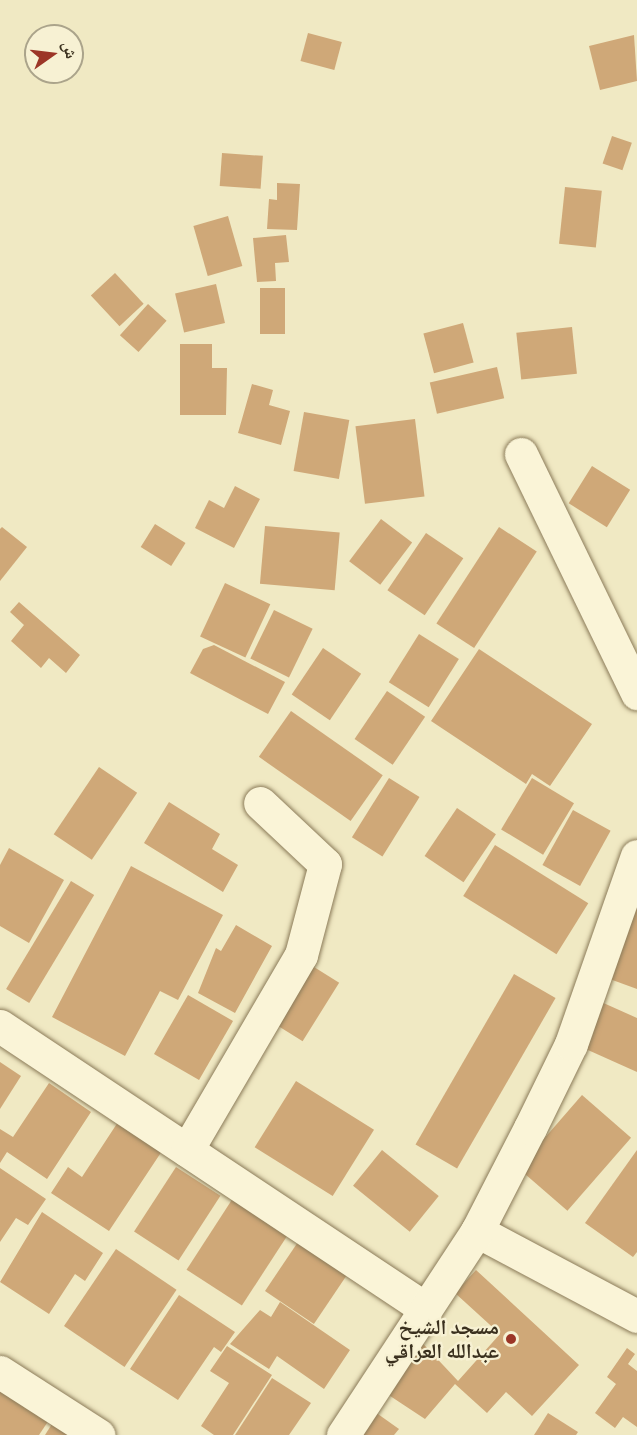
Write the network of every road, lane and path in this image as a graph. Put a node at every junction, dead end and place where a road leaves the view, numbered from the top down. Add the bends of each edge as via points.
1 (521, 454) dead end
2 (637, 693) edge
3 (260, 802) dead end
4 (637, 856) edge
5 (0, 1026) edge
6 (187, 1150) junction
7 (477, 1231) junction
8 (426, 1309) junction
9 (637, 1316) edge
10 (0, 1372) edge
11 (98, 1435) edge
12 (343, 1435) edge

1 - 2 street
3 - 6 street via 325,864 301,955
4 - 7 street via 571,1044
5 - 6 street
6 - 8 street
7 - 8 street
7 - 9 street
8 - 12 street
10 - 11 street

